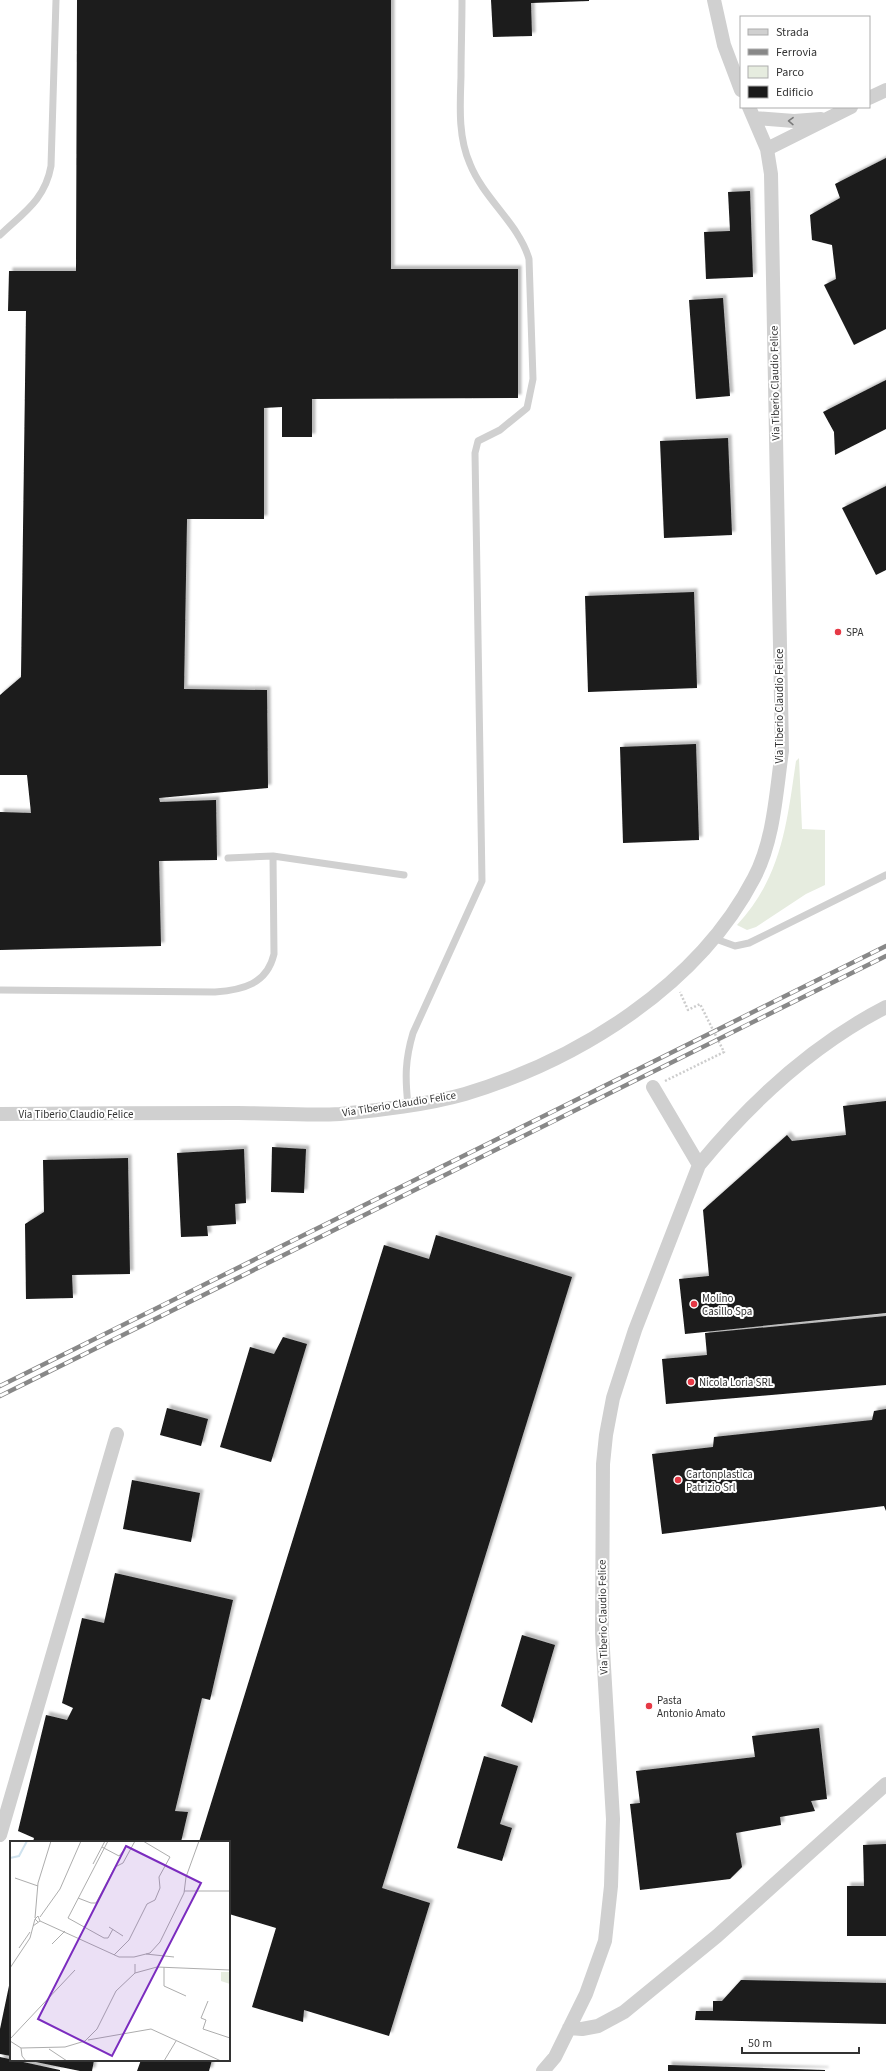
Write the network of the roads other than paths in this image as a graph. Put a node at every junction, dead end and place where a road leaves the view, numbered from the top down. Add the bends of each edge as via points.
1 (56, 0) edge
2 (462, 0) edge
3 (714, 0) edge
4 (740, 87) edge
5 (886, 90) edge
6 (870, 98) edge
7 (849, 108) edge
8 (752, 112) edge
9 (827, 119) junction
10 (767, 149) junction
11 (0, 235) edge
12 (273, 856) junction
13 (228, 858) dead end
14 (404, 875) dead end
15 (886, 875) edge
16 (713, 938) junction
17 (0, 990) edge
18 (886, 1007) edge
19 (653, 1087) road end
20 (408, 1105) junction
21 (0, 1114) edge
22 (699, 1165) junction
23 (117, 1434) dead end
24 (886, 1784) edge
25 (0, 1835) edge
26 (569, 2028) junction
27 (543, 2071) edge

1 - 11 lane via 51,166 48,181 33,206
2 - 20 lane via 460,114 463,142 480,183 521,239 527,252 533,379 527,408 500,430 478,441 475,453 482,881 413,1033 405,1072
3 - 4 street via 724,45
5 - 6 street
7 - 9 street
9 -> 8 street via 794,121
8 - 10 street, Via Tiberio Claudio Felice
9 - 10 street
10 - 16 street, Via Tiberio Claudio Felice via 771,182 782,751 774,809 755,876 738,905
12 - 13 lane
12 - 14 lane
12 - 17 lane via 274,954 269,969 245,988 216,992
15 - 16 lane via 749,943 735,946
16 - 20 street, Via Tiberio Claudio Felice via 684,970 654,997 616,1024 567,1052 509,1079 462,1095
18 - 22 street, Via Tiberio Claudio Felice via 809,1056 743,1115
19 - 22 street
20 - 21 street, Via Tiberio Claudio Felice via 338,1114
22 - 26 street, Via Tiberio Claudio Felice via 635,1330 613,1398 606,1435 603,1464 602,1633 613,1819 611,1886 605,1941 586,1994
23 - 25 street
24 - 26 street via 717,1936 624,2012 598,2026
26 - 27 street, Via Tiberio Claudio Felice via 555,2057

